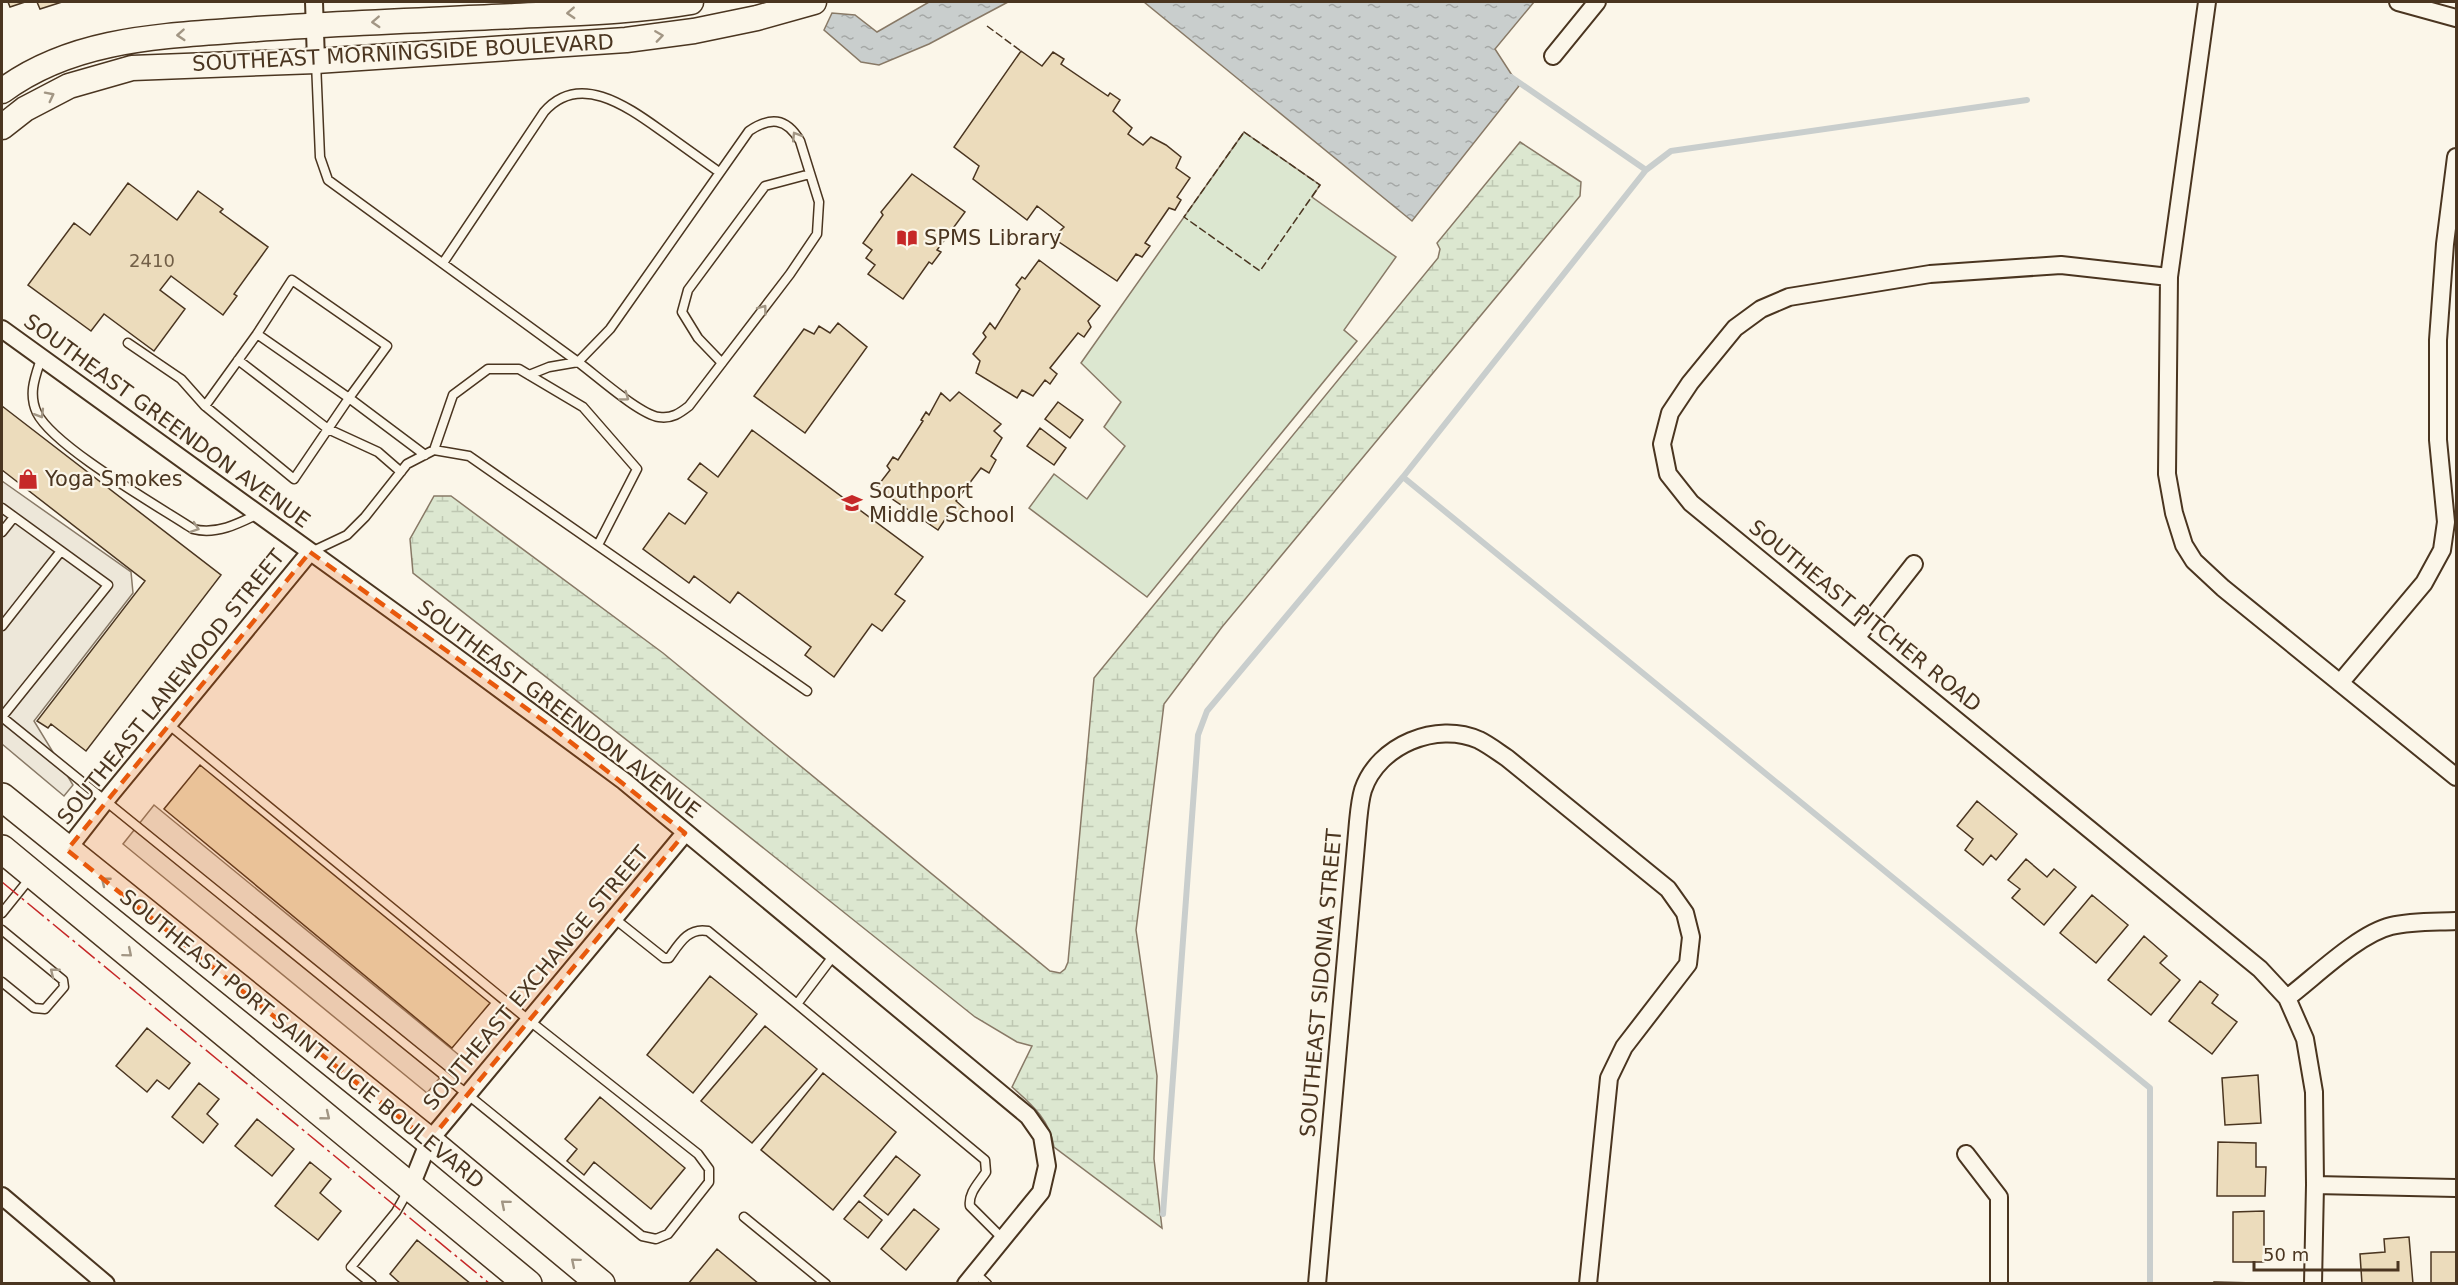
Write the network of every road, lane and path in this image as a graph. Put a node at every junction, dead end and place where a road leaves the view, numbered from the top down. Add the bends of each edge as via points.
1 (691, 2) edge
2 (814, 2) edge
3 (1597, 2) edge
4 (2208, 2) edge
5 (2398, 2) edge
6 (621, 11) junction
7 (314, 13) edge
8 (2457, 18) edge
9 (626, 40) junction
10 (1553, 56) dead end
11 (316, 61) junction
12 (2, 91) edge
13 (2, 127) edge
14 (2457, 157) edge
15 (719, 172) junction
16 (810, 174) junction
17 (443, 263) junction
18 (2169, 277) junction
19 (2, 329) edge
20 (257, 334) junction
21 (128, 343) dead end
22 (41, 359) junction
23 (238, 360) junction
24 (578, 362) junction
25 (722, 363) junction
26 (529, 375) junction
27 (349, 398) junction
28 (205, 406) junction
29 (328, 429) junction
30 (434, 450) junction
31 (425, 454) junction
32 (401, 472) junction
33 (2, 508) edge
34 (258, 514) junction
35 (14, 517) junction
36 (2, 532) edge
37 (598, 545) junction
38 (61, 551) junction
39 (310, 552) junction
40 (1914, 564) dead end
41 (2, 626) edge
42 (1856, 638) junction
43 (2340, 683) junction
44 (807, 691) dead end
45 (2, 716) edge
46 (168, 724) junction
47 (2457, 777) edge
48 (2, 796) edge
49 (106, 800) junction
50 (685, 833) junction
51 (2, 849) edge
52 (67, 850) junction
53 (33, 874) junction
54 (2, 913) edge
55 (615, 919) junction
56 (2457, 921) edge
57 (2, 930) edge
58 (834, 955) junction
59 (2, 982) edge
60 (2288, 999) junction
61 (796, 1004) junction
62 (531, 1022) junction
63 (468, 1096) junction
64 (429, 1141) junction
65 (1966, 1154) dead end
66 (2315, 1185) junction
67 (411, 1186) junction
68 (2457, 1188) edge
69 (2, 1196) edge
70 (744, 1217) dead end
71 (1003, 1239) junction
72 (976, 1280) edge
73 (106, 1284) edge
74 (372, 1284) edge
75 (528, 1284) edge
76 (601, 1284) edge
77 (826, 1284) edge
78 (1317, 1284) edge
79 (1588, 1284) edge
80 (1999, 1284) edge
81 (2313, 1284) edge

1 - 6 street, SOUTHEAST MORNINGSIDE BOULEVARD
9 -> 2 street, SOUTHEAST MORNINGSIDE BOULEVARD via 694,31
3 - 10 street
4 - 18 street
5 - 8 street
6 -> 7 street, SOUTHEAST MORNINGSIDE BOULEVARD
6 - 9 street
7 - 11 street
7 -> 12 street, SOUTHEAST MORNINGSIDE BOULEVARD via 99,46 50,62
9 - 11 street, SOUTHEAST MORNINGSIDE BOULEVARD
13 -> 11 street, SOUTHEAST MORNINGSIDE BOULEVARD via 69,86 132,68
11 - 17 lane via 320,157 328,180
14 - 43 street via 2438,340 2438,440 2446,522 2442,550 2424,583
16 -> 15 lane via 794,131 778,122 759,124 749,131
15 - 17 lane via 624,104 591,94 562,98 544,112
15 - 24 lane via 610,329
25 -> 16 lane via 817,234 819,202
16 - 25 lane via 765,186 688,290 682,312 698,338
17 - 24 lane
18 - 42 street, SOUTHEAST PITCHER ROAD via 2061,265 1930,274 1789,297 1761,309 1735,328 1670,413 1662,444 1668,474 1691,503
18 - 43 street via 2167,474 2184,545 2194,561 2223,588
19 - 22 street, SOUTHEAST GREENDON AVENUE
20 - 23 lane
20 - 27 lane
20 - 27 lane via 292,280 301,286 387,346
21 - 28 lane via 181,379
22 - 34 street, SOUTHEAST GREENDON AVENUE
22 -> 34 lane via 32,387 37,414 85,459 193,529 212,531
23 - 28 lane
23 - 29 lane
24 -> 25 lane via 648,414 662,418 689,406
24 - 26 lane
26 - 30 lane via 519,369 488,369 453,395
26 - 37 lane via 583,407 638,470
27 - 29 lane
27 - 31 lane
28 - 29 lane via 294,479
29 - 32 lane via 378,452
30 - 31 lane
30 - 37 lane via 469,456
31 - 32 lane
32 - 39 lane via 347,535
33 - 35 lane
34 - 39 street, SOUTHEAST GREENDON AVENUE
35 - 36 lane
35 - 38 lane
37 - 44 lane
38 - 41 lane
38 - 45 lane via 108,585
39 - 46 street, SOUTHEAST LANEWOOD STREET
39 - 50 street, SOUTHEAST GREENDON AVENUE via 548,724
40 - 42 street
42 - 60 street, SOUTHEAST PITCHER ROAD via 2260,969
43 - 47 street
45 - 49 lane
46 - 49 street, SOUTHEAST LANEWOOD STREET
46 - 62 lane
48 - 52 main road, SOUTHEAST PORT SAINT LUCIE BOULEVARD
49 - 52 street, SOUTHEAST LANEWOOD STREET
49 - 63 lane
50 - 55 street, SOUTHEAST EXCHANGE STREET
50 - 58 street, SOUTHEAST GREENDON AVENUE
51 - 53 main road, SOUTHEAST PORT SAINT LUCIE BOULEVARD
64 -> 52 main road, SOUTHEAST PORT SAINT LUCIE BOULEVARD
53 - 54 lane
53 -> 67 main road, SOUTHEAST PORT SAINT LUCIE BOULEVARD
55 - 61 lane via 664,958 669,958 691,932 708,931
55 - 62 street, SOUTHEAST EXCHANGE STREET
56 - 60 street via 2408,923 2367,935
59 -> 57 lane via 34,1008 45,1009 64,987 63,980
58 - 61 lane
58 - 71 street, SOUTHEAST GREENDON AVENUE via 1028,1116 1042,1136 1047,1166 1041,1192
60 - 66 street, SOUTHEAST PITCHER ROAD via 2305,1039 2314,1092
61 - 71 lane via 985,1160 986,1172 969,1199 970,1206
62 - 63 street, SOUTHEAST EXCHANGE STREET
62 - 63 lane via 698,1154 709,1169 710,1182 669,1234 656,1239 642,1236
63 - 64 street, SOUTHEAST EXCHANGE STREET
64 - 67 street, SOUTHEAST EXCHANGE STREET
76 -> 64 main road, SOUTHEAST PORT SAINT LUCIE BOULEVARD
65 - 80 street via 1999,1197
66 - 68 street
66 - 81 street, SOUTHEAST PITCHER ROAD
67 - 74 lane via 396,1212 351,1267
67 - 75 main road, SOUTHEAST PORT SAINT LUCIE BOULEVARD
69 - 73 street
70 - 77 lane
71 - 72 street
78 - 79 street, SOUTHEAST SIDONIA STREET via 1364,789 1377,765 1398,748 1419,737 1444,733 1478,740 1507,758 1668,889 1685,914 1691,937 1688,964 1624,1047 1609,1078

